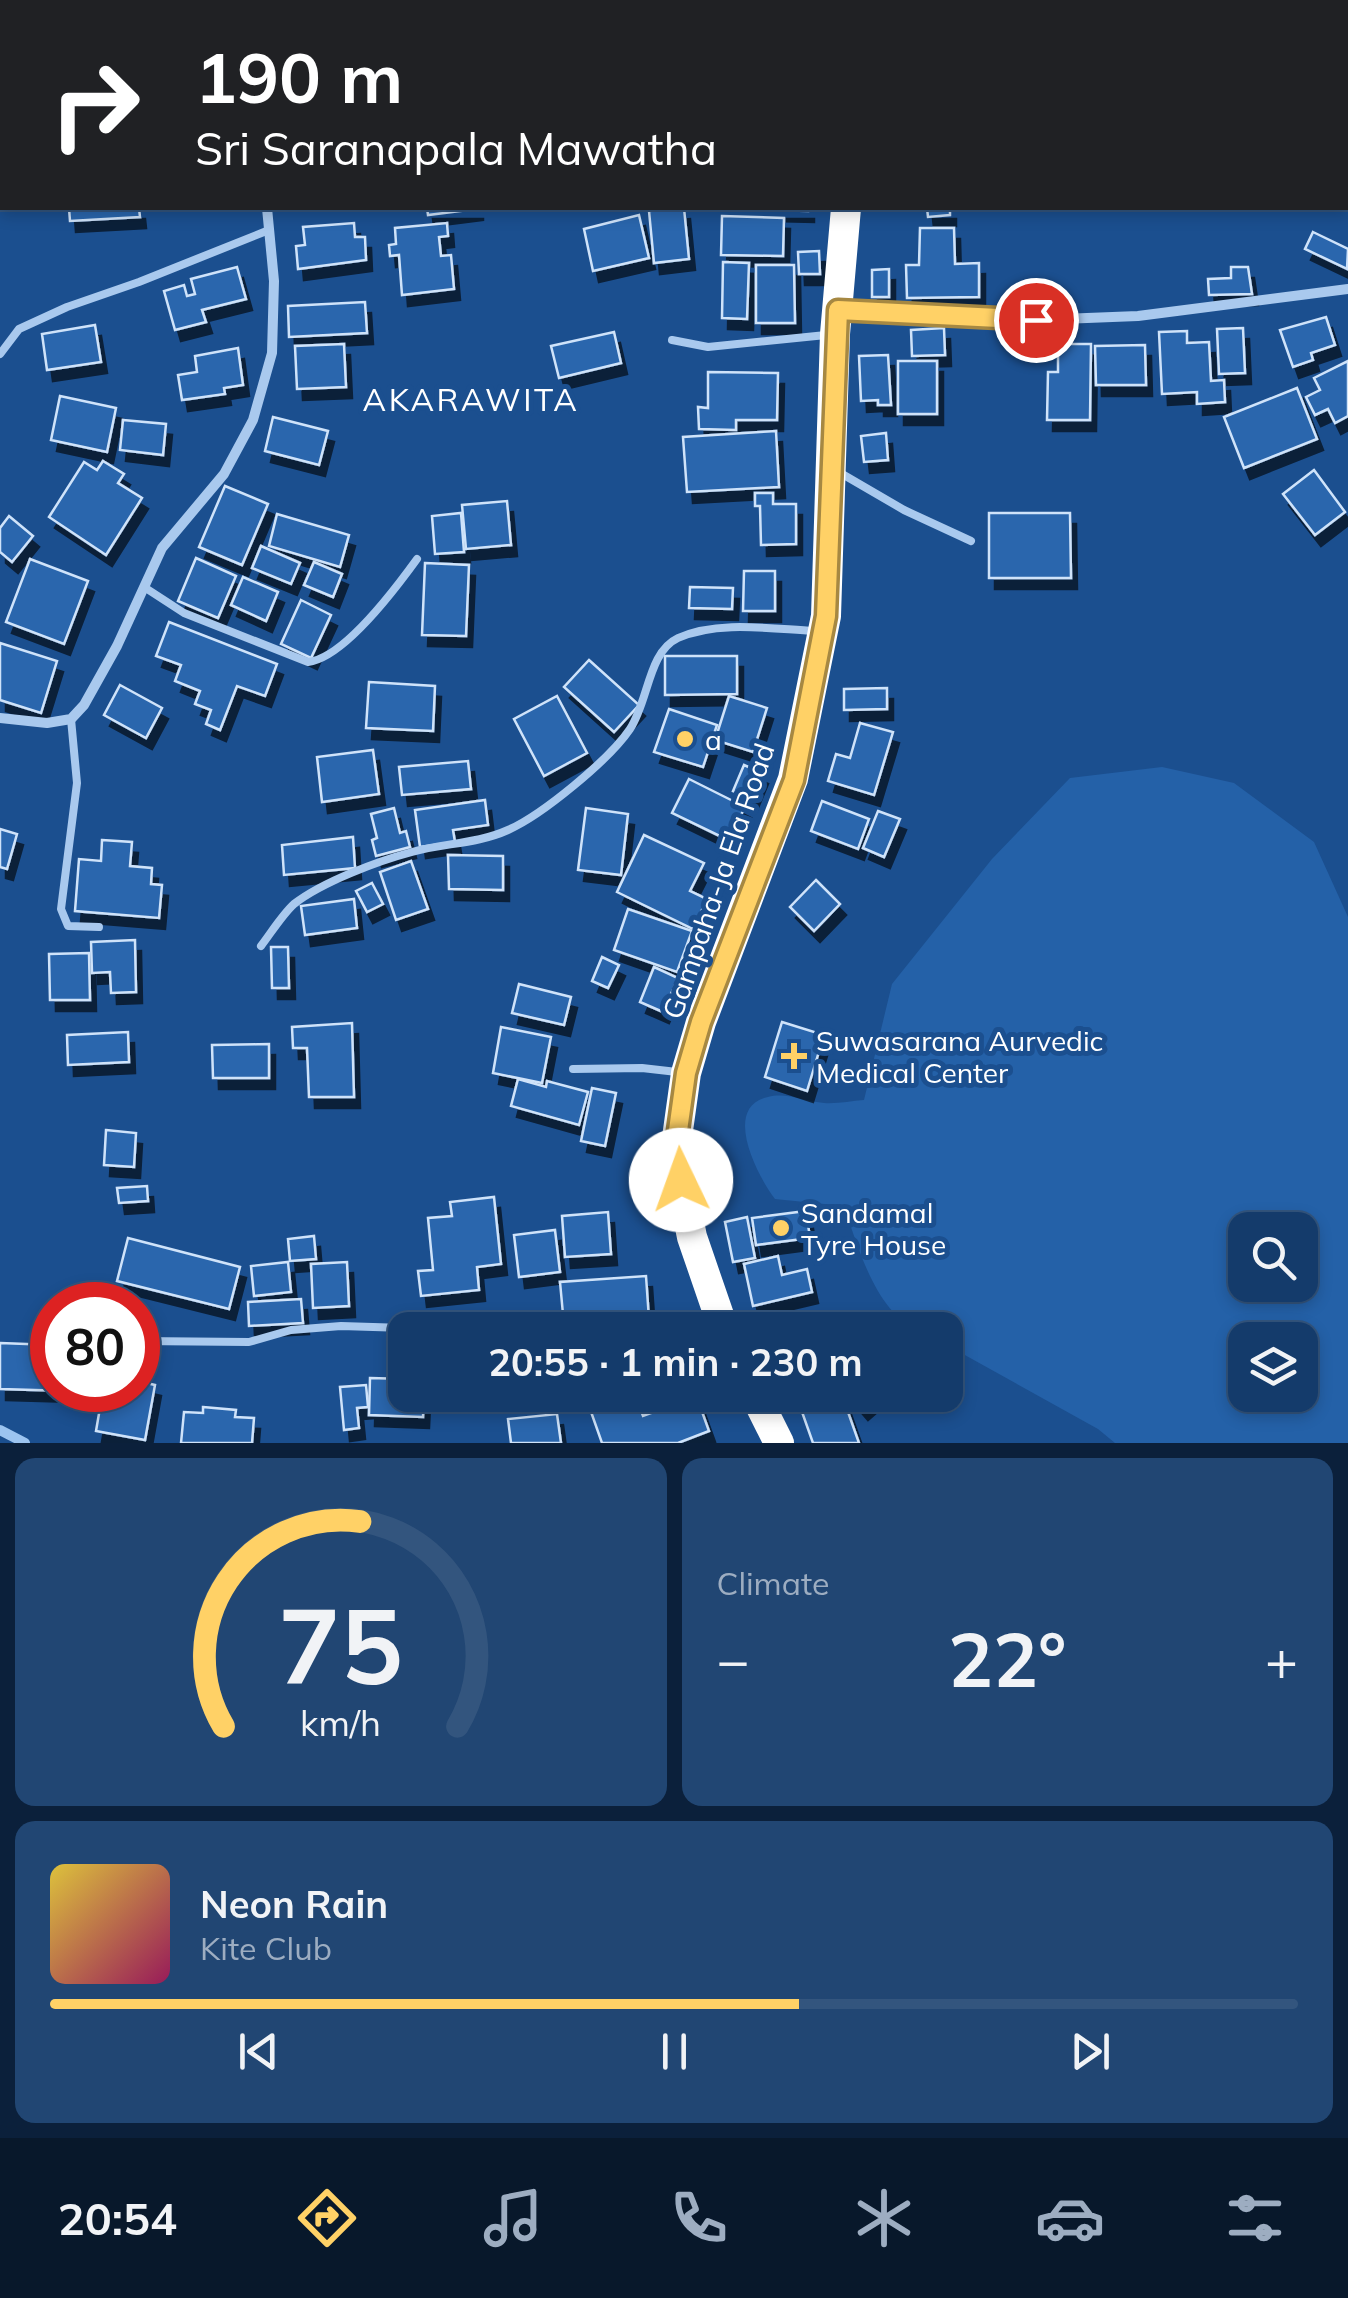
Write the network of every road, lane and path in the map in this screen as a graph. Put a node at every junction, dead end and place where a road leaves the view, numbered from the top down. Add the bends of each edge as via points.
1 (267, 210) edge
2 (846, 210) edge
3 (269, 230) junction
4 (1348, 289) edge
5 (836, 322) junction
6 (672, 340) dead end
7 (0, 354) edge
8 (833, 468) junction
9 (971, 541) dead end
10 (417, 560) dead end
11 (144, 587) junction
12 (824, 632) junction
13 (0, 718) edge
14 (71, 719) junction
15 (100, 927) dead end
16 (261, 946) dead end
17 (573, 1069) dead end
18 (686, 1073) junction
19 (718, 1312) edge
20 (388, 1327) edge
21 (160, 1340) edge
22 (764, 1412) edge
23 (779, 1443) edge

1 - 3 street
2 - 5 highway, Gampaha-Ja Ela Road
3 - 7 lane via 67,307 20,330
3 - 11 street via 272,354 253,420 224,474 162,548
4 - 5 street via 1138,316
5 - 6 lane via 708,347
5 - 8 highway, Gampaha-Ja Ela Road
8 - 9 lane
8 - 12 highway, Gampaha-Ja Ela Road
10 - 11 lane via 383,604 323,661 308,662 184,613
11 - 14 street
12 - 16 lane via 760,628 676,639 656,657 630,730 589,775 512,829 412,852 322,889 293,905
12 - 18 highway, Gampaha-Ja Ela Road via 794,780
13 - 14 street
14 - 15 lane via 77,783 61,910 68,926
17 - 18 lane
18 - 19 highway, Gampaha-Ja Ela Road via 675,1152 692,1237
20 - 21 lane via 292,1330 248,1342
22 - 23 highway

